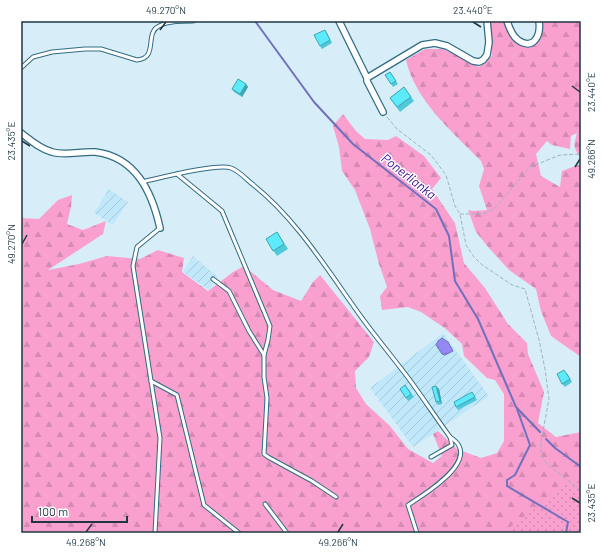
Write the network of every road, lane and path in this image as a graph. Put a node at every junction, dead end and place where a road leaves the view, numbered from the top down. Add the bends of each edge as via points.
1 (193, 21) edge
2 (339, 21) edge
3 (487, 21) edge
4 (507, 21) edge
5 (539, 21) edge
6 (21, 68) edge
7 (367, 78) junction
8 (383, 112) joint
9 (21, 133) edge
10 (581, 154) edge
11 (177, 174) junction
12 (142, 182) junction
13 (460, 214) junction
14 (160, 228) joint
15 (213, 279) dead end
16 (264, 355) junction
17 (151, 381) junction
18 (450, 437) junction
19 (431, 456) dead end
20 (581, 491) edge
21 (336, 496) dead end
22 (265, 504) dead end
23 (155, 533) edge
24 (239, 533) edge
25 (287, 533) edge
26 (417, 533) edge

1 - 6 lane via 158,26 152,35 151,48 143,59 137,60 101,49 85,49 52,52 33,57
2 - 7 street
3 - 7 street via 489,42 487,55 483,60 473,61 447,46 435,43 422,45
4 - 5 street via 513,35 525,43 538,38
7 - 8 street
8 - 13 path via 398,129 431,155 446,175 454,206
9 - 12 street via 41,148 52,152 95,152 110,155 133,170
10 - 13 path via 560,155 530,167 494,210 484,214
11 - 12 lane
11 - 16 lane via 222,211 270,326
11 - 18 lane via 211,168 230,168 261,190 327,268
12 - 14 street via 150,196
13 - 20 path via 466,245 474,257 512,285 525,289 539,340 549,399 540,442 541,453 546,463
14 - 17 lane via 137,248 133,266
15 - 16 lane via 229,291
16 - 21 lane via 267,398 264,454
17 - 23 lane via 160,438
17 - 24 lane via 177,395 204,506
18 - 19 lane via 452,445
18 - 26 lane via 459,445 461,454 458,463 437,486 408,505
22 - 25 lane

